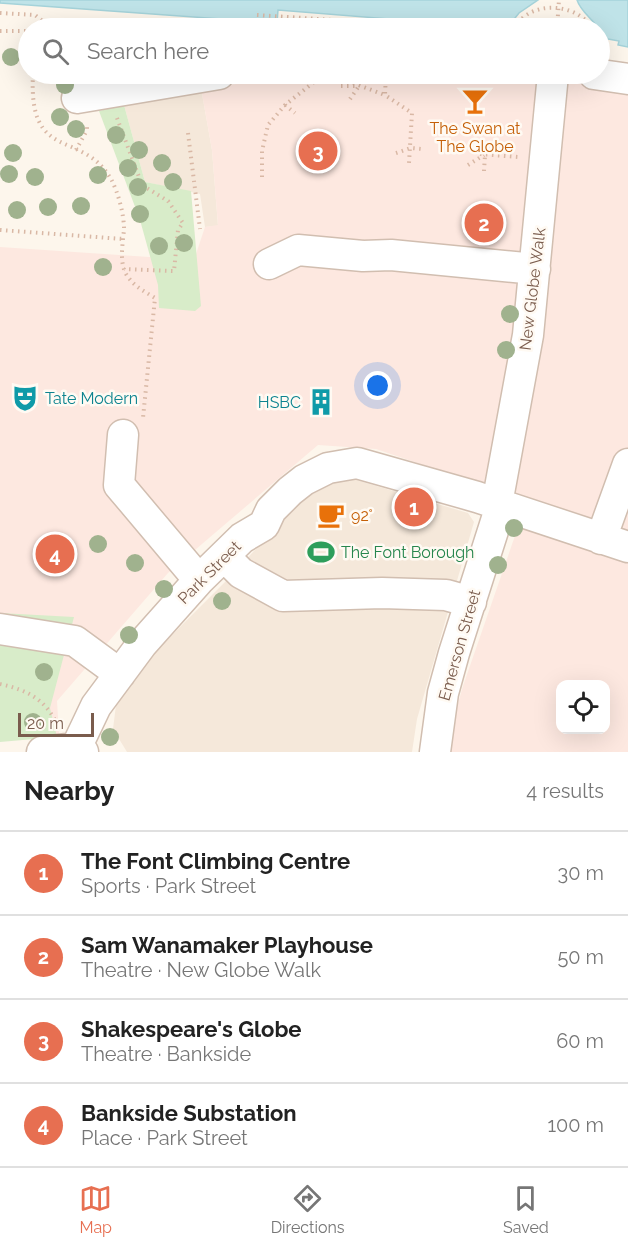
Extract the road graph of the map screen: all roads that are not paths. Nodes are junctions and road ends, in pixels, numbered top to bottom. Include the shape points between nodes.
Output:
1 (610, 76) edge
2 (628, 79) edge
3 (162, 84) edge
4 (552, 84) edge
5 (100, 95) edge
6 (269, 264) dead end
7 (535, 269) junction
8 (133, 428) road end
9 (628, 464) edge
10 (499, 504) junction
11 (615, 543) edge
12 (236, 556) junction
13 (199, 580) junction
14 (471, 602) junction
15 (0, 629) edge
16 (120, 674) junction
17 (80, 750) edge
18 (42, 752) edge
19 (435, 752) edge

1 - 2 street
3 - 5 street
4 - 7 street, New Globe Walk
6 - 7 street via 298,250
7 - 10 street, New Globe Walk via 528,335
8 - 13 street via 120,485
9 - 11 street
10 - 11 street, Park Street
10 - 12 street, Park Street via 357,463 328,468 303,480 271,510 264,525
10 - 14 street, Emerson Street
12 - 13 street, Park Street
12 - 14 street via 283,596 382,593 446,596
13 - 16 street, Park Street
14 - 19 street, Emerson Street via 443,693
15 - 16 street via 75,641
16 - 17 street, Park Street via 96,706
17 - 18 street

